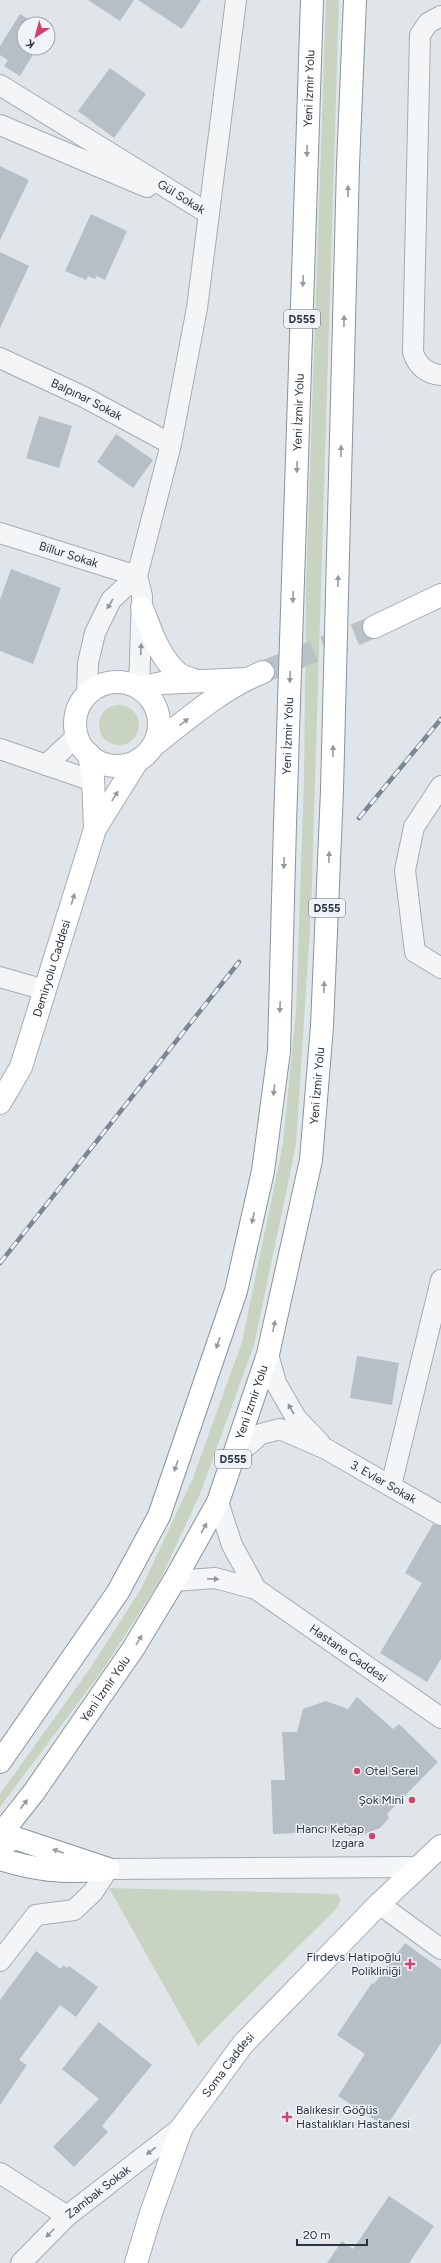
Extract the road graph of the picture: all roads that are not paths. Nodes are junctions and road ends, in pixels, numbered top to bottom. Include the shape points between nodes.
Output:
1 (236, 0) edge
2 (312, 0) edge
3 (355, 0) edge
4 (441, 16) edge
5 (0, 85) edge
6 (0, 125) edge
7 (209, 214) junction
8 (0, 358) edge
9 (441, 376) edge
10 (171, 444) junction
11 (0, 532) edge
12 (137, 576) junction
13 (441, 595) edge
14 (142, 608) junction
15 (374, 627) tunnel mouth
16 (197, 681) junction
17 (139, 688) junction
18 (87, 695) junction
19 (77, 736) junction
20 (0, 748) edge
21 (146, 753) junction
22 (89, 754) junction
23 (46, 765) junction
24 (93, 781) junction
25 (441, 786) edge
26 (94, 829) junction
27 (441, 968) edge
28 (0, 977) edge
29 (46, 990) junction
30 (0, 1103) edge
31 (441, 1280) edge
32 (268, 1354) junction
33 (326, 1449) junction
34 (233, 1458) junction
35 (391, 1486) junction
36 (218, 1502) junction
37 (441, 1515) edge
38 (174, 1581) junction
39 (256, 1589) junction
40 (441, 1718) edge
41 (0, 1762) edge
42 (0, 1835) edge
43 (0, 1846) edge
44 (441, 1846) edge
45 (0, 1859) edge
46 (417, 1867) junction
47 (108, 1869) junction
48 (379, 1904) junction
49 (441, 1949) edge
50 (0, 1962) edge
51 (182, 2128) junction
52 (0, 2173) edge
53 (67, 2216) junction
54 (21, 2263) edge
55 (136, 2263) edge

1 - 7 street
2 -> 41 main road, Yeni İzmir Yolu / D555, bridge via 279,1051 263,1171 236,1291 160,1516 118,1592
32 -> 3 main road, Yeni İzmir Yolu / D555, bridge via 310,1160 322,1026 332,790 348,165
4 - 9 street via 428,23 420,35 413,352 420,366
5 - 7 street, Gül Sokak
6 - 7 street, Gül Sokak
7 - 10 street via 196,308
8 - 10 street, Balpınar Sokak via 84,397
10 - 12 street
11 - 12 street, Billur Sokak
12 - 14 street
12 -> 18 street via 111,600 95,634 88,663
13 - 15 main road
14 - 16 main road via 166,660 180,674
17 -> 14 street
16 - 17 main road via 162,683
21 -> 16 main road via 192,715 255,675
17 - 18 main road via 127,683 112,682 98,687
17 - 21 main road via 149,697 158,714 158,734
18 - 19 main road via 78,708 75,722
19 - 22 main road
19 - 23 street
20 - 23 street
21 - 22 main road via 121,766 108,765
26 -> 21 main road
22 - 24 main road
23 - 24 street
24 - 26 main road
25 - 27 street via 414,827 405,870 415,952
29 -> 26 main road, Demiryolu Caddesi
28 - 29 street
29 - 30 main road, Demiryolu Caddesi via 21,1067
31 - 35 street
33 -> 32 street via 296,1418 276,1383
32 - 34 main road, Yeni İzmir Yolu / D555
33 - 34 street via 280,1429 262,1434
33 - 35 street, 3. Evler Sokak
34 - 36 main road, Yeni İzmir Yolu / D555
35 - 37 street, 3. Evler Sokak
38 -> 36 main road, Yeni İzmir Yolu / D555
36 - 39 street via 232,1545
38 -> 39 street via 215,1578
42 -> 38 main road, Yeni İzmir Yolu / D555 via 34,1792 133,1649
39 - 40 street, Hastane Caddesi
47 -> 43 main road via 15,1838
44 - 46 main road, Soma Caddesi
45 - 47 main road via 26,1867 66,1872
46 - 47 street
46 - 48 main road, Soma Caddesi
47 - 50 street via 93,1892 74,1910 36,1914
48 - 49 street
48 - 51 main road, Soma Caddesi via 242,2044
51 -> 53 street, Zambak Sokak
51 - 55 main road, Soma Caddesi via 150,2213
52 - 53 street
53 -> 54 street, Zambak Sokak

